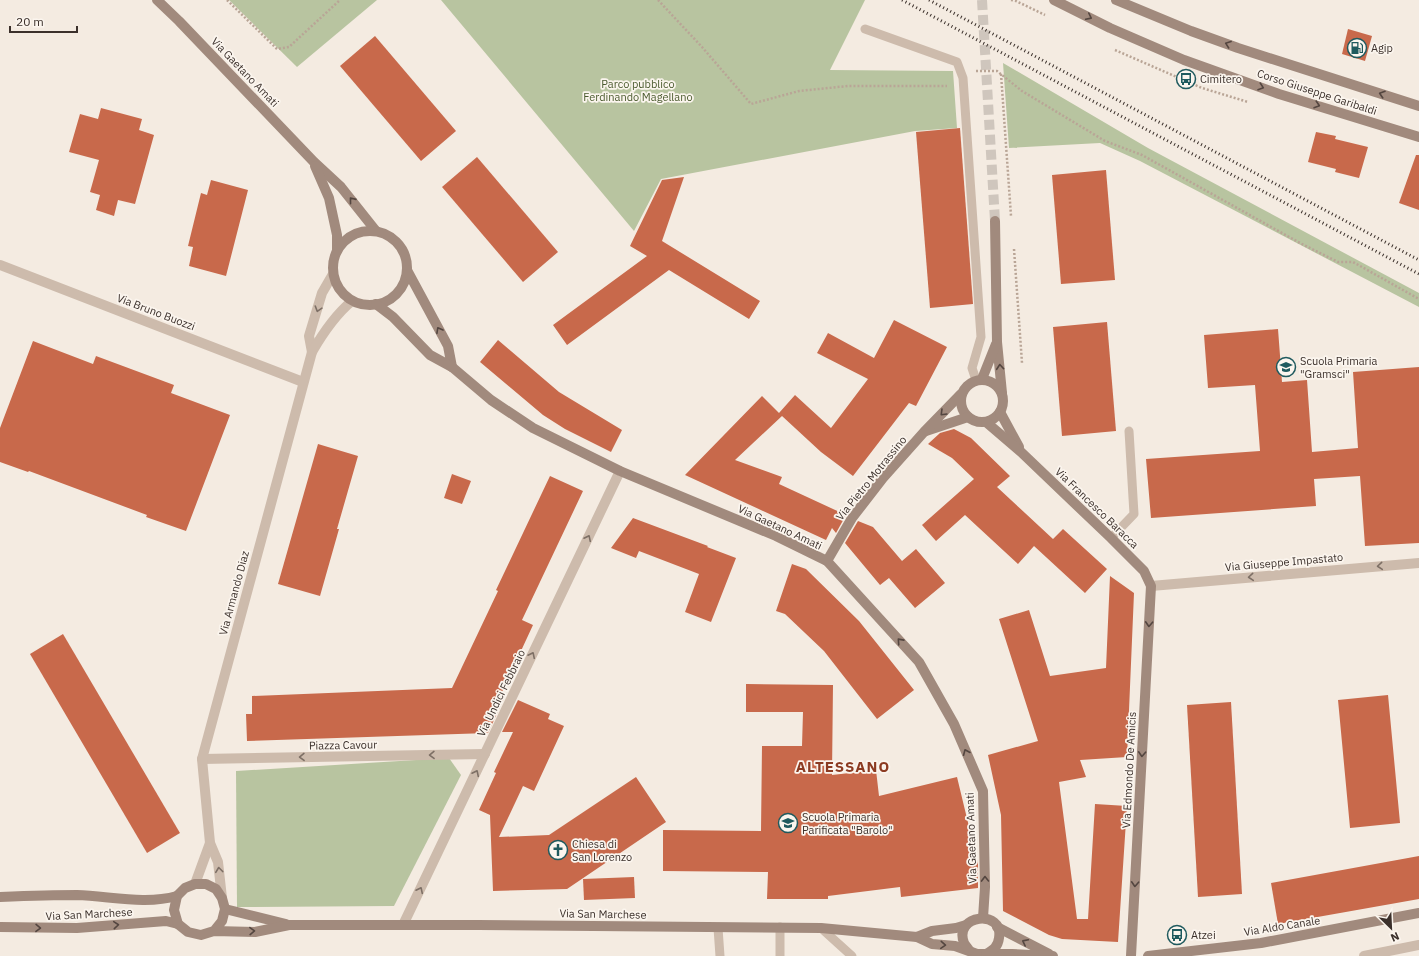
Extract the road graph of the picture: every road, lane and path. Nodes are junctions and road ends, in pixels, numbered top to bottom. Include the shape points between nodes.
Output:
1 (158, 0) edge
2 (227, 0) edge
3 (340, 0) edge
4 (658, 0) edge
5 (1054, 0) edge
6 (1116, 0) edge
7 (865, 29) dead end
8 (963, 78) junction
9 (1419, 106) edge
10 (1419, 137) edge
11 (314, 162) junction
12 (995, 221) tunnel mouth
13 (376, 231) junction
14 (337, 250) junction
15 (0, 265) edge
16 (408, 270) junction
17 (333, 274) junction
18 (1419, 299) edge
19 (352, 301) junction
20 (376, 304) junction
21 (997, 342) junction
22 (312, 352) junction
23 (452, 367) junction
24 (979, 380) junction
25 (303, 382) junction
26 (1002, 393) junction
27 (961, 394) junction
28 (1000, 412) junction
29 (968, 418) junction
30 (986, 422) junction
31 (1129, 431) dead end
32 (924, 432) junction
33 (1021, 452) junction
34 (620, 471) junction
35 (1111, 538) junction
36 (827, 561) junction
37 (1419, 563) edge
38 (1151, 586) junction
39 (485, 754) junction
40 (202, 759) junction
41 (210, 843) junction
42 (195, 884) junction
43 (177, 896) junction
44 (0, 897) edge
45 (222, 898) junction
46 (225, 909) junction
47 (1419, 913) edge
48 (983, 918) junction
49 (178, 924) junction
50 (289, 925) junction
51 (403, 925) junction
52 (966, 925) junction
53 (0, 927) edge
54 (780, 927) junction
55 (997, 927) junction
56 (718, 928) junction
57 (820, 928) junction
58 (214, 930) junction
59 (917, 937) junction
60 (1419, 945) edge
61 (969, 950) junction
62 (986, 954) junction
63 (850, 955) edge
64 (1012, 955) edge
65 (720, 956) edge
66 (780, 956) edge
67 (1053, 956) edge
68 (1131, 956) edge
69 (1148, 956) edge
70 (1364, 956) edge

1 - 11 street, Via Gaetano Amati
2 - 3 path via 277,49 289,47
4 - 8 path via 751,104 799,92 848,86 951,86
5 -> 10 street, Corso Giuseppe Garibaldi via 1184,60 1280,94
9 -> 6 street, Corso Giuseppe Garibaldi via 1238,48
7 - 8 lane via 957,62
8 - 18 path via 975,71 997,71 1022,91 1105,141 1142,155 1300,243 1338,262 1353,262
8 - 24 lane via 981,337 972,368
13 -> 11 street, Via Gaetano Amati via 342,187
11 - 14 street, Via Gaetano Amati via 329,198 337,235
12 - 21 street
13 - 14 street via 354,234
13 - 16 street via 396,240 407,259
14 - 17 street
15 - 25 street, Via Bruno Buozzi
16 - 20 street via 400,290 392,298
23 -> 16 street via 448,346
17 - 19 street via 336,285
17 -> 22 street, Via Armando Diaz via 322,293 310,336
19 - 20 street
19 - 22 street, Via Armando Diaz via 327,327
20 - 23 street, Via Gaetano Amati via 393,317 430,355
21 - 24 street
26 -> 21 street
22 - 25 street, Via Armando Diaz
23 - 34 street, Via Gaetano Amati via 491,400 533,428
24 - 26 street via 994,383
24 - 27 street via 969,383
25 - 40 street, Via Armando Diaz
26 - 28 street via 1004,399
27 - 29 street via 961,407
27 -> 32 street, Via Pietro Motrassino
28 - 30 street
28 - 33 street, Via Francesco Baracca
29 - 30 street
29 - 32 street
30 - 33 street, Via Francesco Baracca
31 - 35 lane via 1134,514
32 - 36 street, Via Pietro Motrassino via 852,518
33 - 35 street, Via Francesco Baracca
34 - 36 street, Via Gaetano Amati via 776,536
39 -> 34 street, Via Undici Febbraio
35 - 38 street, Via Francesco Baracca via 1144,571
48 -> 36 street, Via Gaetano Amati via 983,792 954,724 919,662
37 -> 38 street, Via Giuseppe Impastato
38 -> 68 street, Via Edmondo De Amicis
39 -> 40 street, Piazza Cavour
51 -> 39 street, Via Undici Febbraio
40 - 41 street, Via Armando Diaz
41 - 42 street, Via Armando Diaz
45 -> 41 street, Via Armando Diaz via 218,862
42 - 43 street via 185,888
42 - 45 street via 206,884 216,889
43 - 44 street, Via San Marchese via 165,900 77,895
43 - 49 street via 174,910
45 - 46 street
46 - 50 street
46 - 58 street via 222,921
47 - 69 street, Via Aldo Canale via 1261,943
48 - 52 street via 974,919
48 - 55 street via 992,921
53 -> 49 street, Via San Marchese via 77,928 166,921
49 - 58 street via 188,932 201,935
50 - 51 street, Via San Marchese
58 -> 50 street via 255,932
51 - 56 street, Via San Marchese
52 - 59 street, Via San Marchese via 932,931
52 - 61 street via 963,933 964,943
54 - 56 street, Via San Marchese
54 - 57 street, Via San Marchese
54 - 66 lane
55 - 62 street via 1000,935 998,944
67 -> 55 street
56 - 65 lane
57 - 59 street, Via San Marchese
57 - 63 lane
59 -> 61 street, Via San Marchese via 932,944
60 - 70 street
61 - 62 street via 977,954
62 - 64 street
64 - 67 street

